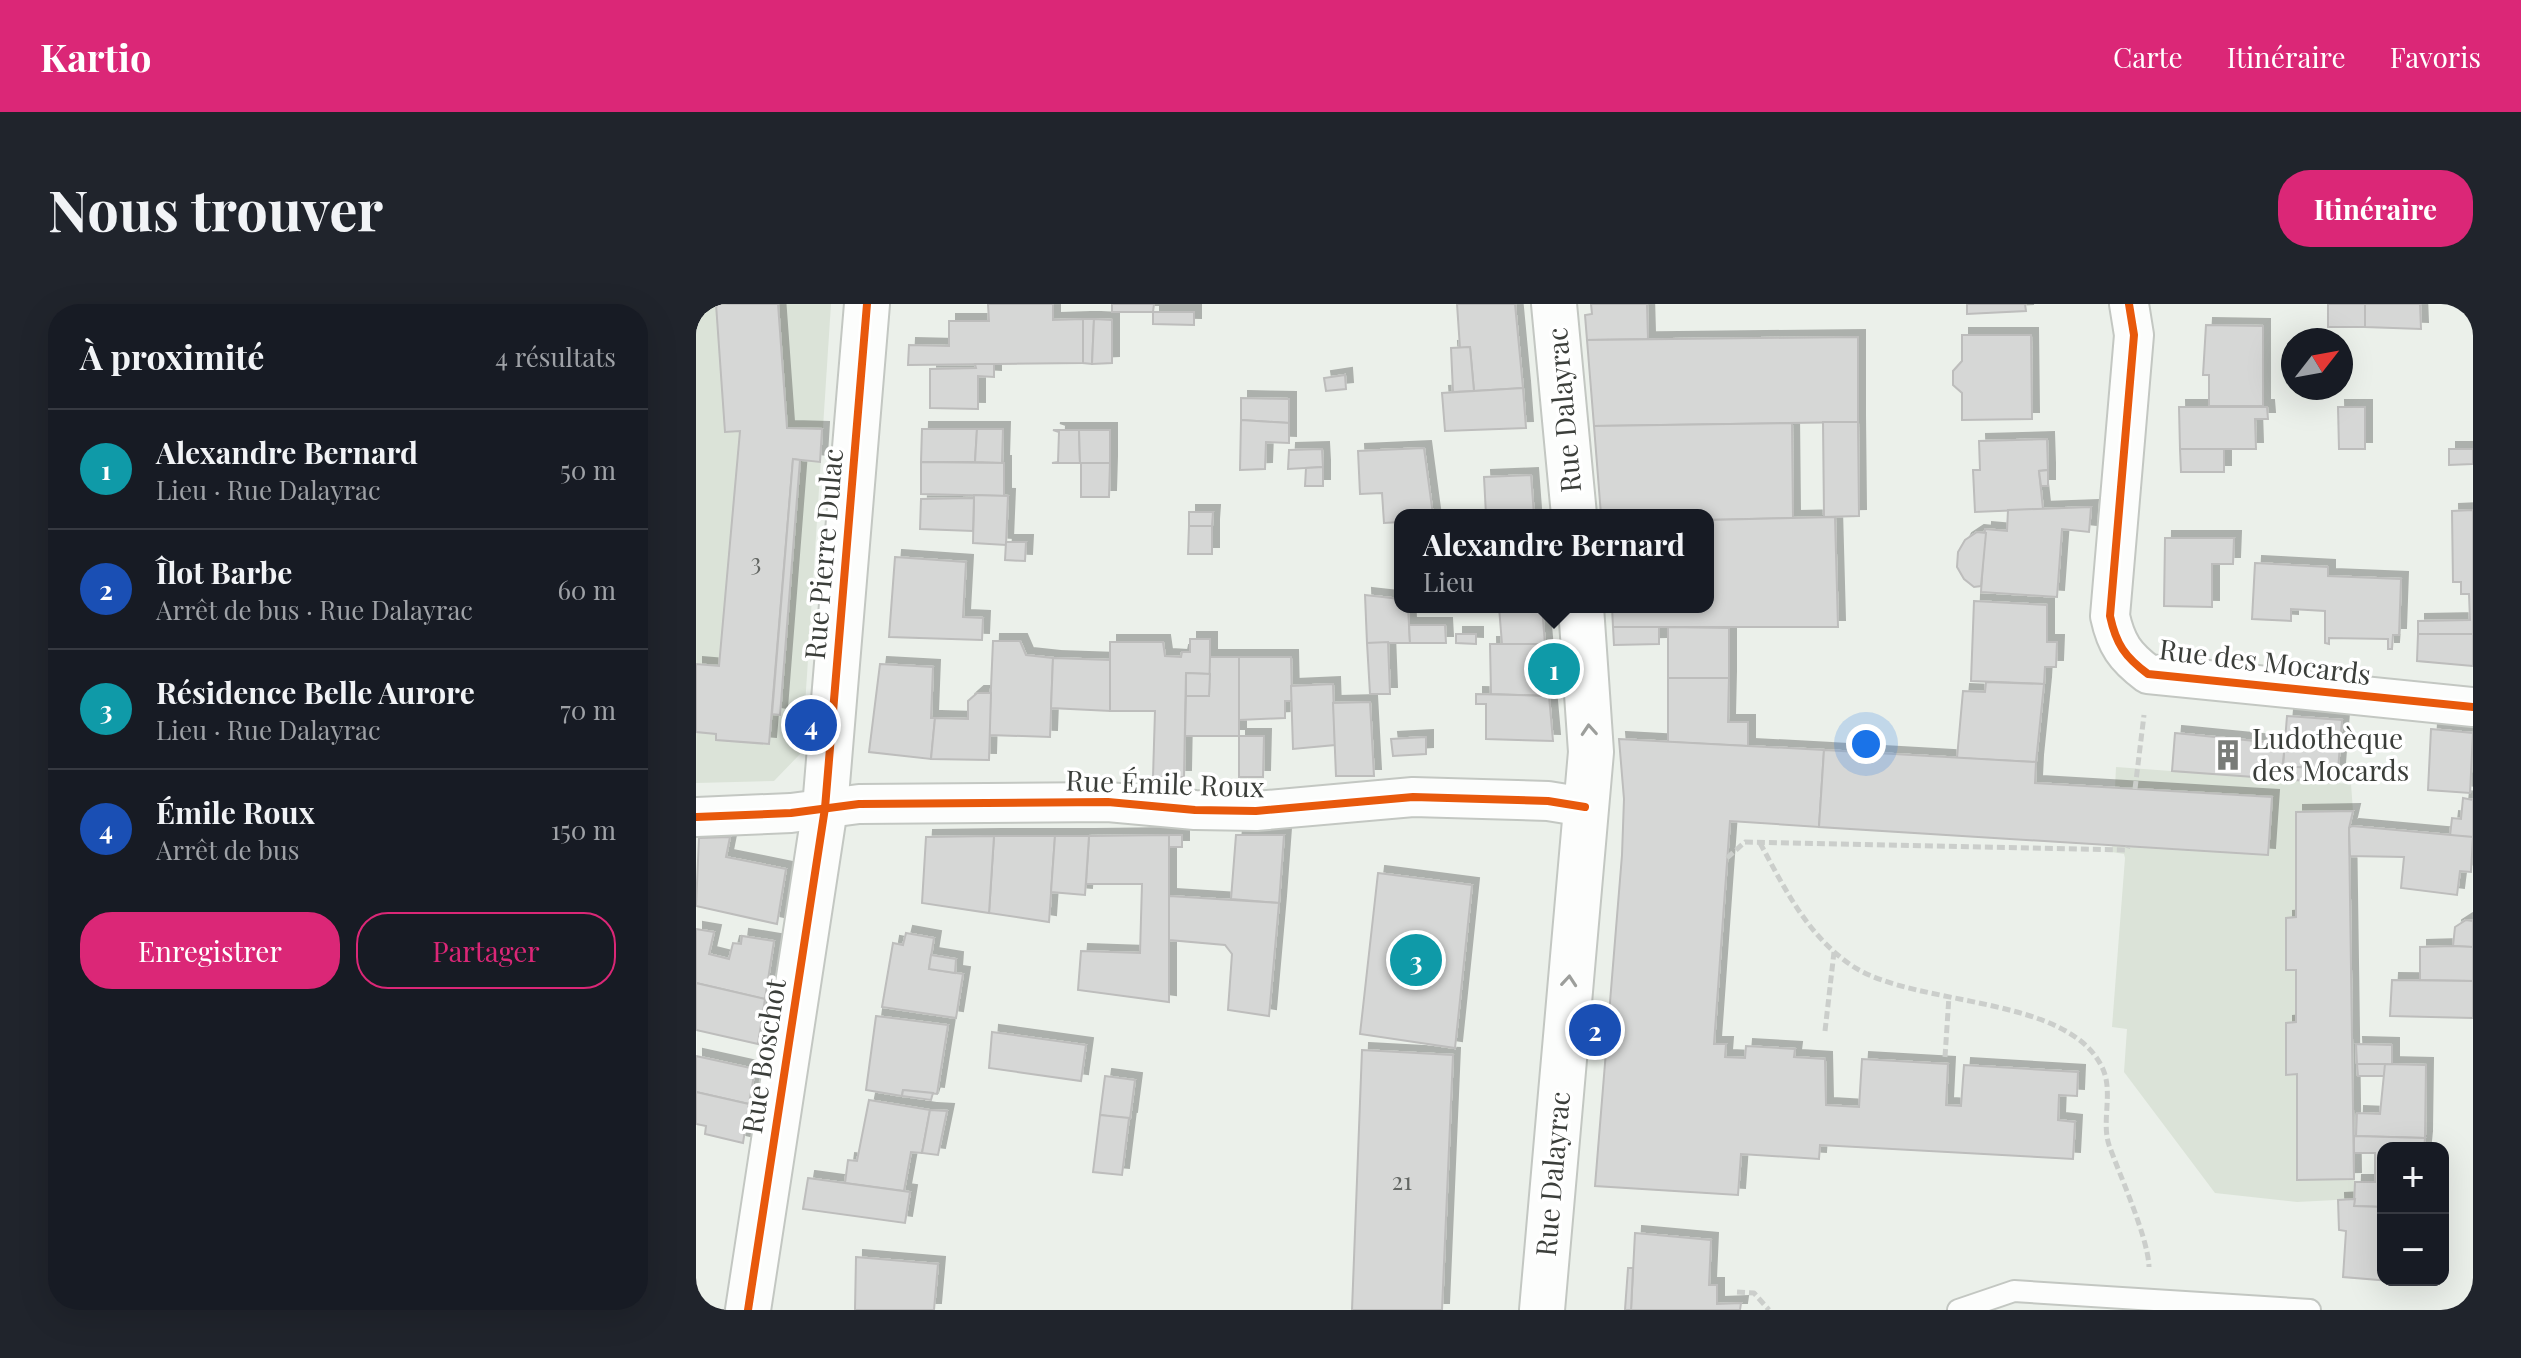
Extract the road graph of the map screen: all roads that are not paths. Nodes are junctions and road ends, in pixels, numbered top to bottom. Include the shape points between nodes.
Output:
1 (867, 304) edge
2 (1554, 304) edge
3 (2129, 304) edge
4 (1573, 509) edge
5 (1581, 613) edge
6 (2473, 707) edge
7 (1585, 807) junction
8 (825, 808) junction
9 (696, 817) edge
10 (748, 1310) edge
11 (1542, 1310) edge
12 (1958, 1310) edge
13 (2310, 1310) edge

1 - 8 main road, Rue Pierre Dulac
2 - 4 main road, Rue Dalayrac
3 - 6 street, Rue des Mocards via 2134,335 2110,616 2116,642 2129,659 2148,674
7 -> 5 main road, Rue Dalayrac via 1591,752
7 - 8 street, Rue Émile Roux via 1413,797 1256,811 1108,802
11 -> 7 main road, Rue Dalayrac
8 - 9 street, Rue Émile Roux
8 - 10 main road, Rue Boschot
12 - 13 lane via 2014,1291

